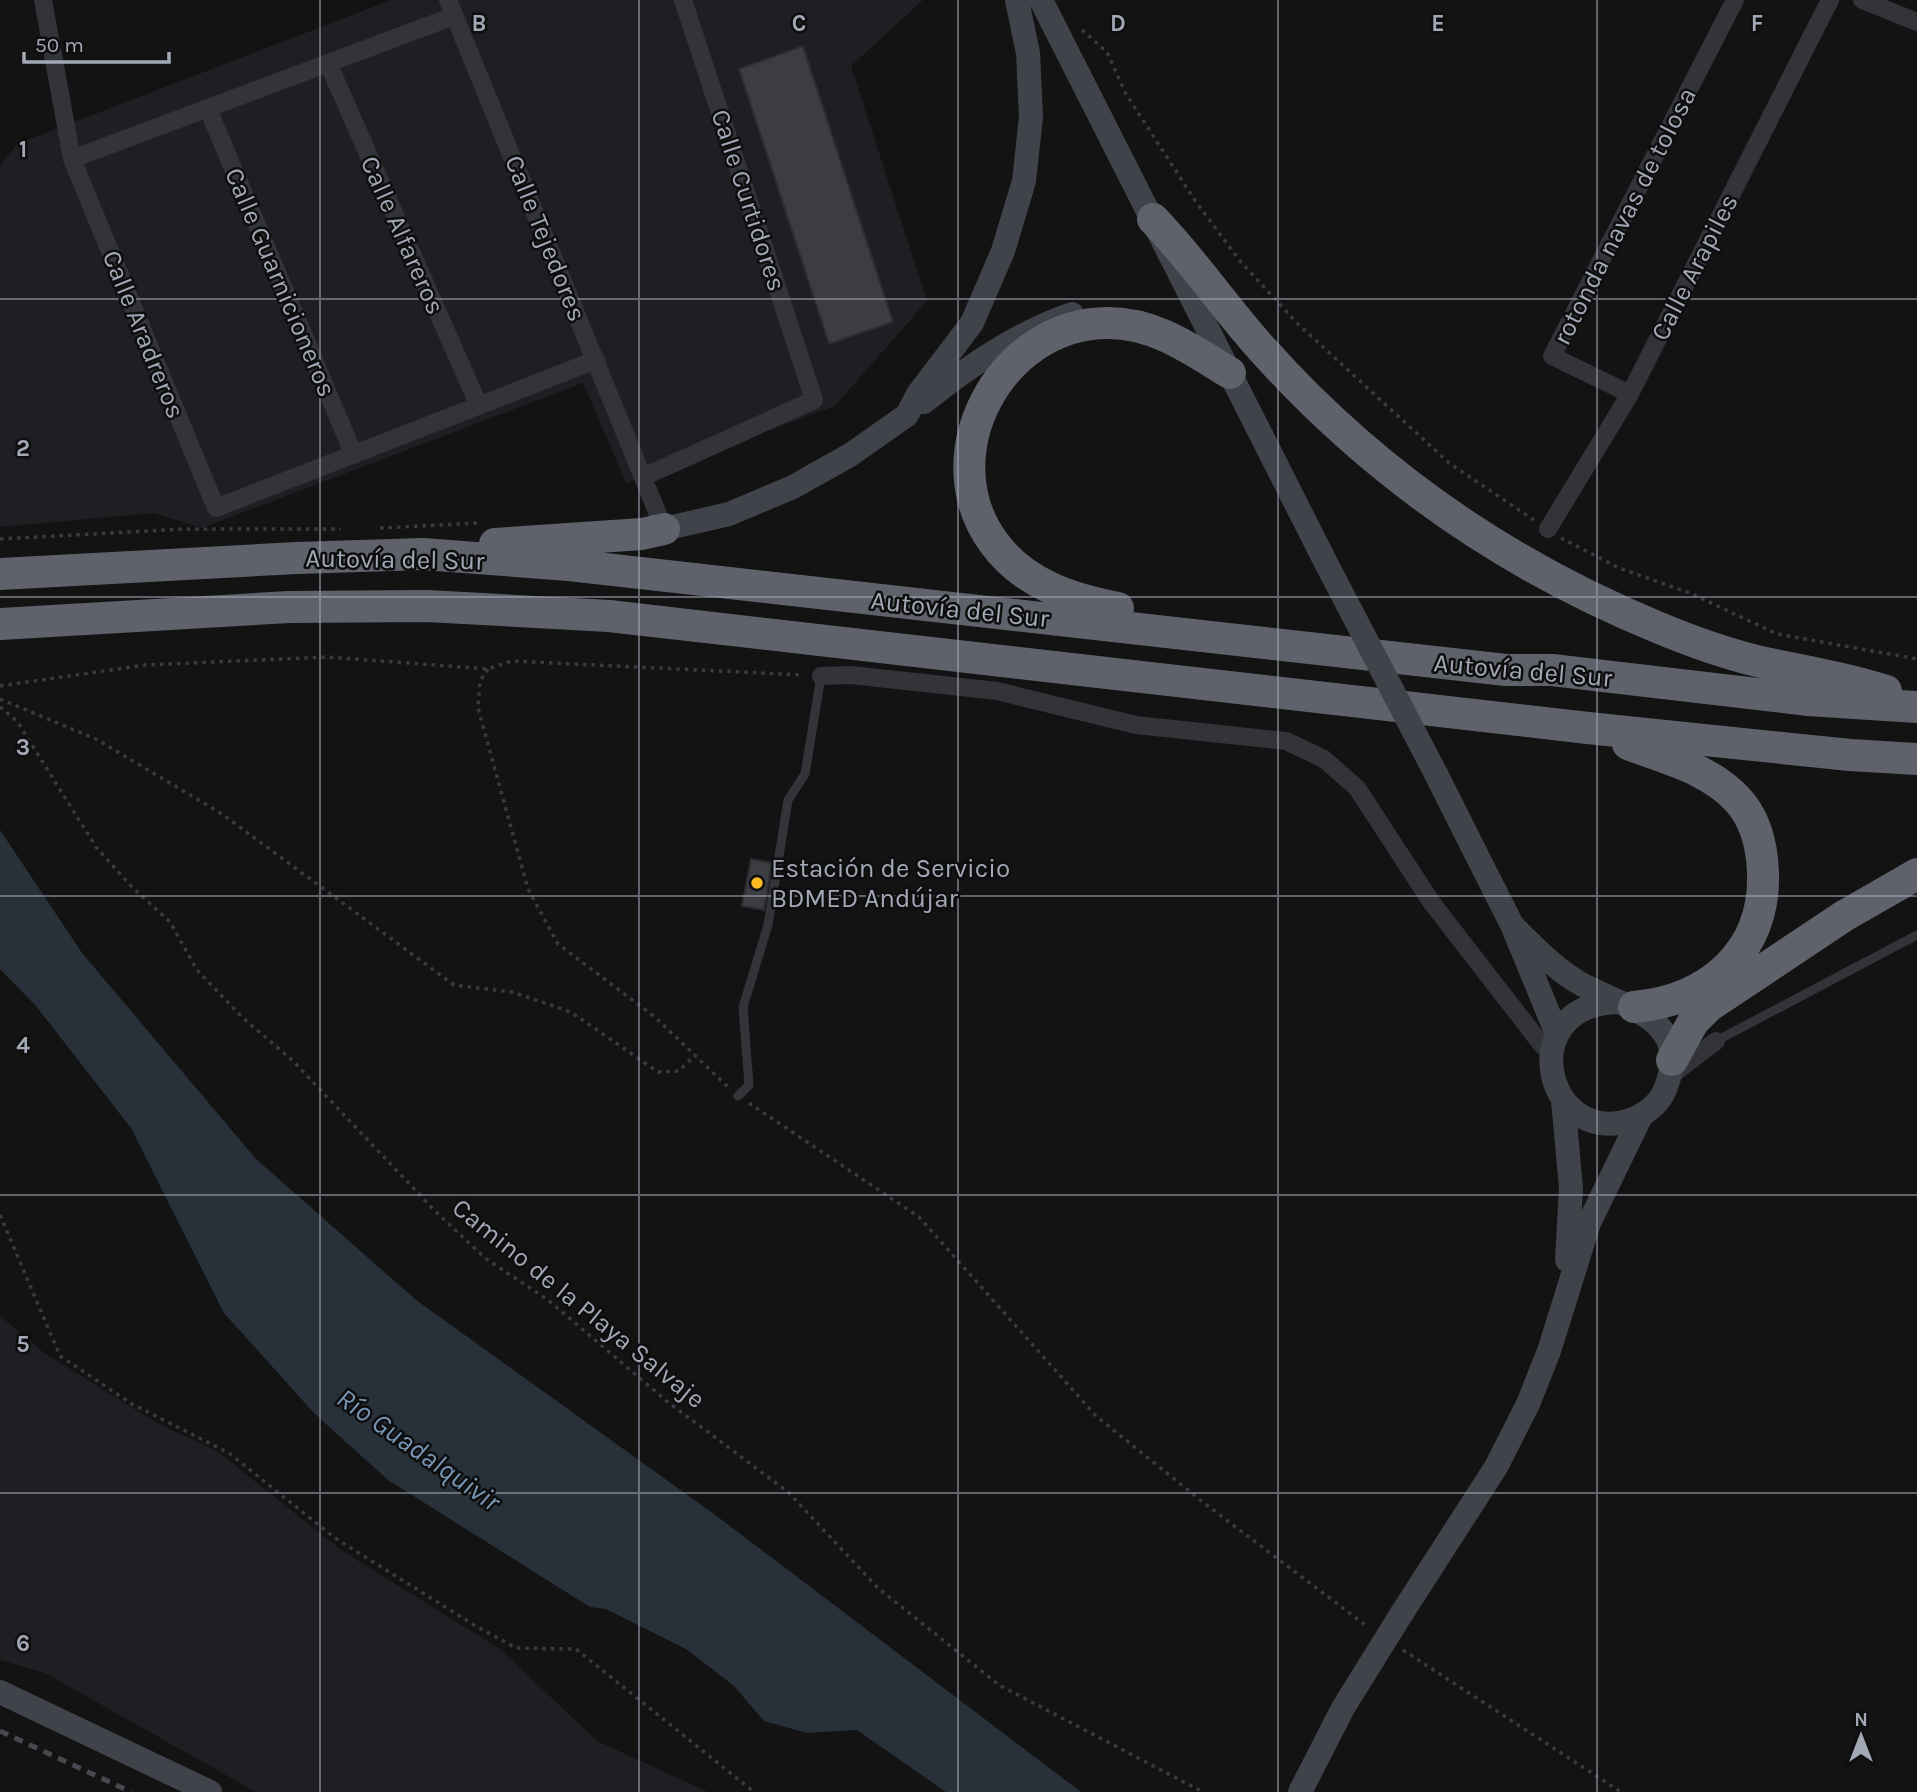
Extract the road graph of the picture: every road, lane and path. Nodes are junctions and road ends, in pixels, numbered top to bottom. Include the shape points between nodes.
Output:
1 (43, 0) edge
2 (683, 0) edge
3 (1017, 0) edge
4 (1041, 0) edge
5 (1735, 0) edge
6 (1830, 0) edge
7 (1862, 0) edge
8 (451, 8) edge
9 (1917, 22) edge
10 (1056, 28) junction
11 (328, 63) junction
12 (208, 109) junction
13 (72, 159) junction
14 (1153, 219) junction
15 (1212, 339) junction
16 (596, 360) junction
17 (1230, 373) junction
18 (1630, 394) junction
19 (479, 406) junction
20 (907, 415) junction
21 (354, 454) junction
22 (643, 477) junction
23 (493, 523) dead end
24 (378, 528) dead end
25 (352, 529) dead end
26 (664, 529) junction
27 (1548, 529) junction
28 (0, 539) edge
29 (423, 554) junction
30 (0, 574) edge
31 (0, 624) edge
32 (1917, 659) edge
33 (488, 669) junction
34 (1552, 670) junction
35 (821, 676) junction
36 (0, 686) edge
37 (0, 699) edge
38 (1917, 702) edge
39 (0, 707) edge
40 (1917, 708) edge
41 (1588, 728) junction
42 (1917, 759) edge
43 (1917, 874) edge
44 (1512, 925) junction
45 (1917, 935) edge
46 (1626, 1004) junction
47 (1716, 1041) junction
48 (1554, 1042) junction
49 (695, 1055) junction
50 (1673, 1056) junction
51 (738, 1096) junction
52 (1563, 1100) junction
53 (1641, 1116) junction
54 (0, 1215) edge
55 (1565, 1293) junction
56 (1376, 1633) dead end
57 (1399, 1648) dead end
58 (0, 1692) edge
59 (210, 1792) edge
60 (754, 1792) edge
61 (1203, 1792) edge
62 (1300, 1792) edge
63 (1621, 1792) edge

1 - 13 street
2 - 22 street, Calle Curtidores via 814,400
3 - 20 street via 1028,53 1031,117 1024,181 1003,251 972,323
4 - 10 street
5 - 18 street, rotonda navas de tolosa via 1552,356
6 - 18 street, Calle Arapiles
7 - 9 street
8 - 11 street
8 - 16 street, Calle Tejedores
10 - 14 street
10 - 27 path via 1076,25 1107,52 1126,94 1196,202 1240,261 1298,324 1449,463
11 - 12 street
11 - 19 street, Calle Alfareros
12 - 13 street
12 - 21 street, Calle Guarnicioneros
13 - 21 street, Calle Aradreros via 216,508
14 - 15 street
14 - 38 highway via 1327,419 1400,481 1482,539 1565,586 1658,628 1754,660 1875,687
15 - 17 street
15 - 20 street via 1119,312 1075,314 1039,326 963,370
16 - 19 street, Calle Aradreros
16 - 22 street, Calle Tejedores
17 - 34 highway via 1172,338 1145,328 1109,323 1069,328 1036,344 1010,365 988,394 977,416 970,449 970,481 978,514 994,543 1049,589 1084,602 1506,655
17 - 44 street, bridge
18 - 27 street, Calle Arapiles
19 - 21 street, Calle Aradreros
20 - 26 street via 793,487 729,514
22 - 26 street, Calle Tejedores
23 - 24 path
25 - 28 path via 185,529
26 - 29 highway via 502,542
27 - 32 path via 1619,568 1690,593 1777,634
29 - 30 highway, Autovía del Sur
29 - 34 highway, Autovía del Sur via 569,565 1506,670
31 - 41 highway, Autovía del Sur via 289,607 428,606 609,616
33 - 35 path via 511,661
33 - 36 path via 328,657 145,666
33 - 49 path via 480,681 478,708 528,889 558,944 655,1017
34 - 40 highway, Autovía del Sur
35 - 48 street via 997,691 1136,725 1286,741 1324,759 1357,788 1432,903 1542,1045
35 - 51 lane via 805,774 788,800 768,925 743,1007 749,1085
37 - 49 path via 96,739 222,814 454,985 512,992 571,1012 658,1072 680,1071
39 - 61 path, Camino de la Playa Salvaje via 17,721 96,847 170,922 197,970 292,1060 485,1258 548,1300 669,1403 788,1492 878,1588 999,1685
41 - 42 highway, Autovía del Sur
41 - 46 highway via 1717,780 1754,824 1762,854 1761,912 1731,964 1709,984 1686,996
43 - 50 highway via 1844,916 1709,1006 1693,1022
44 - 46 street via 1576,981
44 - 48 street
45 - 47 lane
46 - 48 street via 1599,1003 1582,1009 1568,1020
46 - 50 street via 1661,1027
47 - 50 street
47 - 50 street
48 - 52 street via 1550,1068
49 - 51 path
50 - 53 street via 1664,1092
51 - 56 path via 919,1217 1096,1416
52 - 53 street via 1591,1120 1608,1123
52 - 55 street via 1572,1188
53 - 55 street via 1589,1223
54 - 60 path via 60,1356 132,1404 229,1453 335,1538 474,1625 516,1648 576,1649
55 - 62 street, bridge via 1549,1351 1496,1467 1343,1708
57 - 63 path
58 - 59 street

